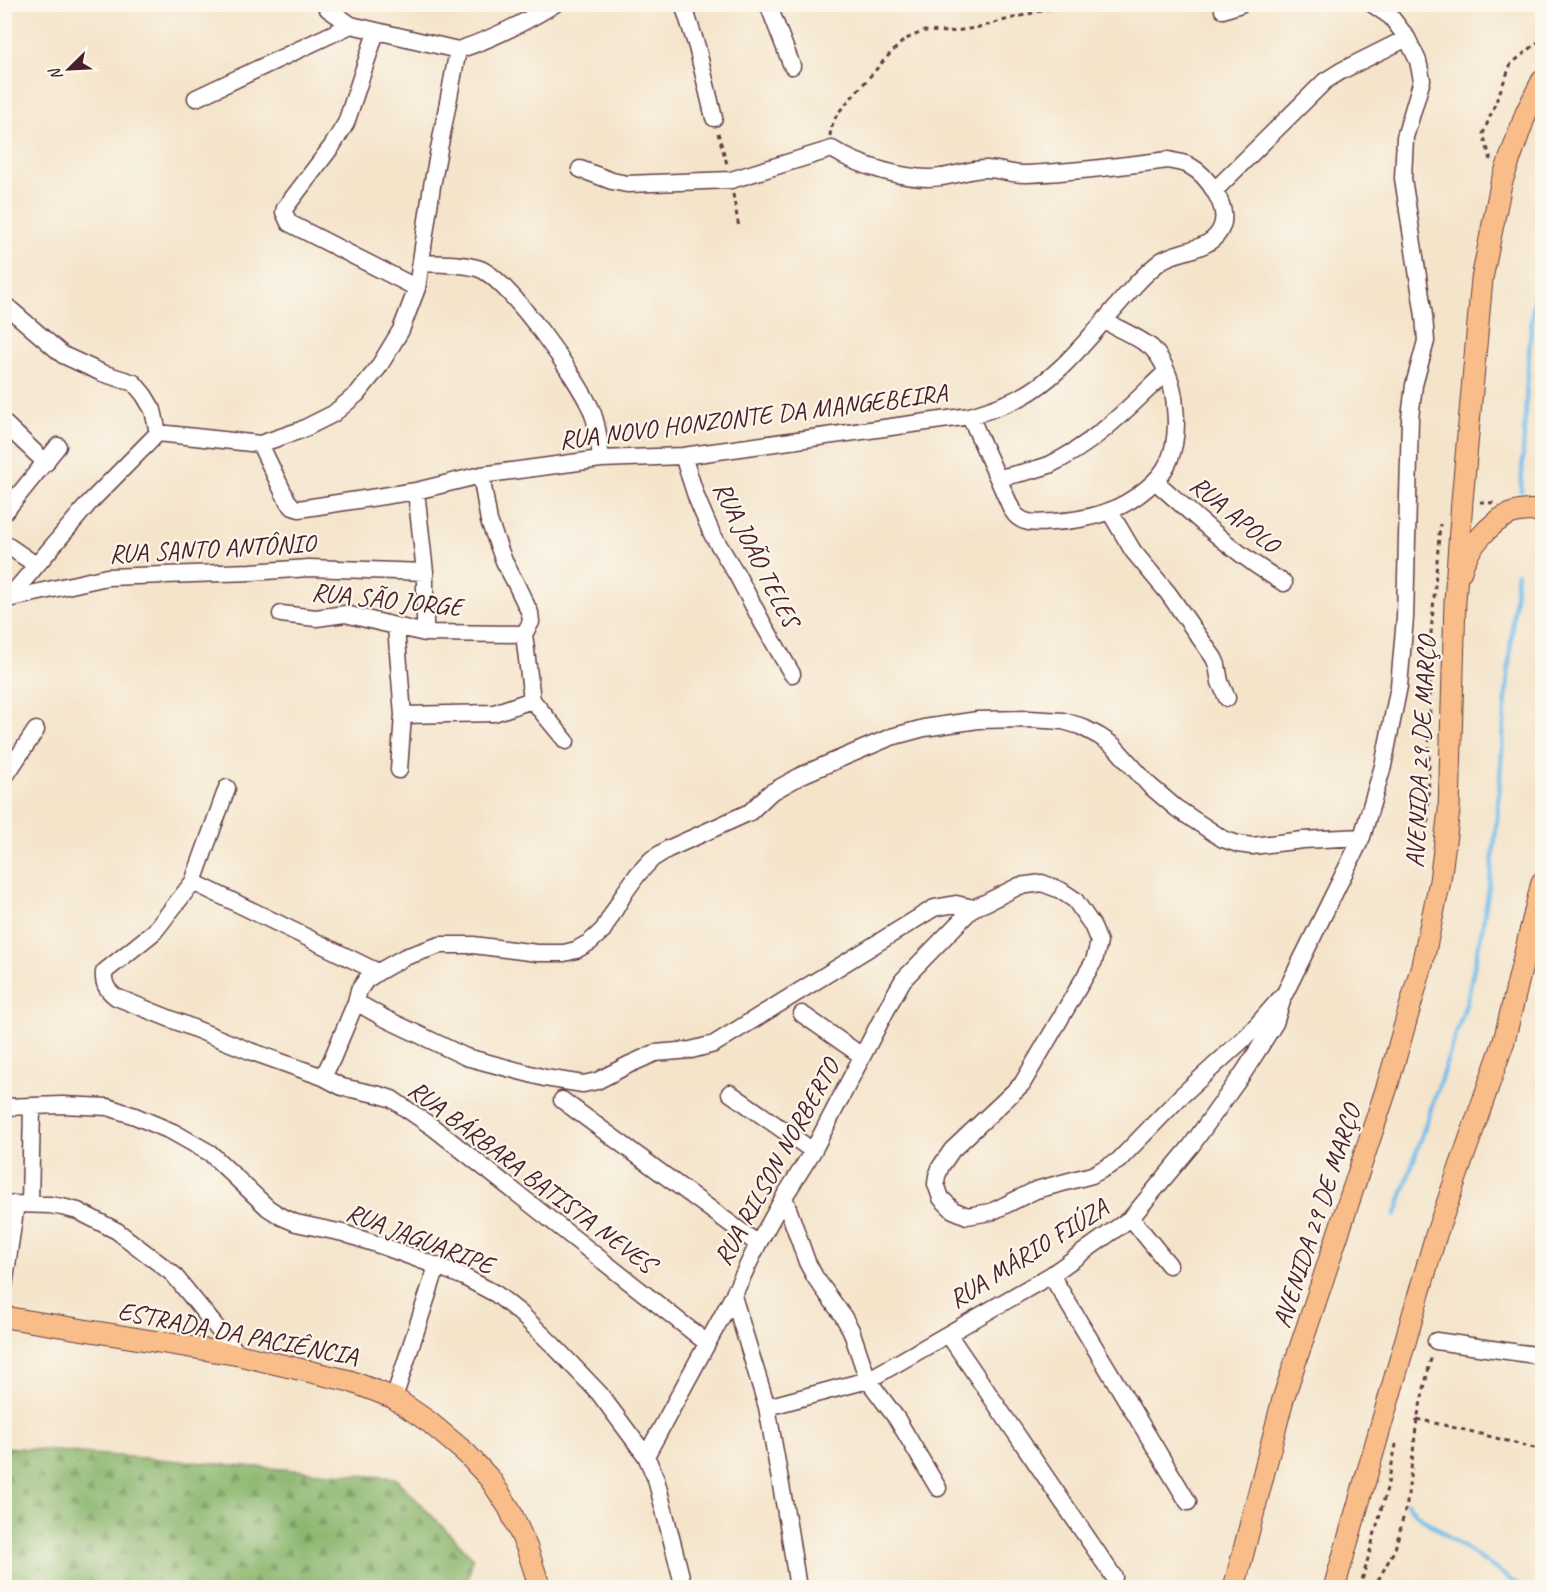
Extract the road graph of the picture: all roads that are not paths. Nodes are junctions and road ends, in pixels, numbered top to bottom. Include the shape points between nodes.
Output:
1 (325, 4) edge
2 (555, 4) edge
3 (683, 4) edge
4 (768, 4) edge
5 (1241, 4) edge
6 (1372, 4) edge
7 (1223, 10) dead end
8 (351, 25) junction
9 (376, 32) junction
10 (1407, 38) junction
11 (458, 50) junction
12 (792, 66) dead end
13 (1542, 81) edge
14 (196, 98) dead end
15 (714, 118) dead end
16 (580, 169) dead end
17 (1215, 190) junction
18 (421, 263) junction
19 (417, 288) junction
20 (4, 304) edge
21 (1104, 321) junction
22 (1166, 372) junction
23 (970, 416) junction
24 (4, 423) edge
25 (158, 433) junction
26 (260, 444) junction
27 (58, 446) dead end
28 (683, 456) junction
29 (601, 459) junction
30 (46, 463) junction
31 (481, 475) junction
32 (999, 478) junction
33 (1155, 481) junction
34 (416, 491) junction
35 (6, 511) edge
36 (1542, 511) edge
37 (1110, 512) junction
38 (4, 543) edge
39 (36, 565) junction
40 (425, 572) junction
41 (1284, 583) dead end
42 (6, 600) edge
43 (1455, 601) junction
44 (281, 614) dead end
45 (396, 627) junction
46 (425, 633) junction
47 (524, 634) junction
48 (792, 674) dead end
49 (1227, 699) dead end
50 (532, 700) junction
51 (403, 715) junction
52 (36, 730) dead end
53 (566, 741) dead end
54 (399, 770) dead end
55 (4, 778) edge
56 (227, 788) dead end
57 (1362, 837) junction
58 (193, 882) junction
59 (1542, 882) edge
60 (973, 908) junction
61 (378, 972) junction
62 (1285, 993) junction
63 (356, 1002) junction
64 (802, 1014) dead end
65 (862, 1056) junction
66 (323, 1077) junction
67 (730, 1093) dead end
68 (561, 1100) dead end
69 (4, 1107) edge
70 (32, 1107) junction
71 (813, 1151) junction
72 (784, 1197) junction
73 (17, 1204) edge
74 (1131, 1218) junction
75 (758, 1244) junction
76 (1169, 1265) dead end
77 (437, 1266) junction
78 (1051, 1275) junction
79 (4, 1286) edge
80 (733, 1296) junction
81 (4, 1317) edge
82 (948, 1334) junction
83 (1436, 1341) road end
84 (706, 1343) junction
85 (239, 1355) junction
86 (1542, 1356) edge
87 (868, 1380) junction
88 (394, 1398) junction
89 (767, 1407) junction
90 (646, 1456) junction
91 (938, 1488) dead end
92 (1188, 1502) dead end
93 (1114, 1577) dead end
94 (540, 1587) edge
95 (684, 1587) edge
96 (798, 1587) edge
97 (1234, 1587) edge
98 (1334, 1587) edge

1 - 8 street
2 - 11 street via 509,30
3 - 15 street via 698,47
4 - 12 street
5 - 7 street
6 - 10 street via 1391,17
8 - 9 street
8 - 14 street
9 - 11 street
9 - 19 street via 346,123 284,212 289,223
10 - 17 street via 1325,81
10 - 57 street via 1422,80 1405,137 1403,178 1426,341 1410,418 1405,618 1399,686 1383,766
11 - 18 street
13 - 43 main road, AVENIDA 29 DE MARÇO via 1526,113 1501,184 1482,279
16 - 17 street, RUA NOVO HONZONTE DA MANGEBEIRA via 627,184 731,180 832,149 878,170 921,178 988,169 1024,175 1168,160 1200,172
17 - 21 street, RUA NOVO HONZONTE DA MANGEBEIRA via 1223,212 1222,226 1215,236 1204,245 1161,261
18 - 19 street
18 - 29 street via 481,269 494,277 530,317 582,389 596,423
19 - 26 street via 401,330 357,394 333,414
20 - 25 street via 63,355 134,383 153,410
21 - 22 street via 1149,346
21 - 23 street, RUA NOVO HONZONTE DA MANGEBEIRA via 1036,388 995,409
22 - 32 street via 1081,447 1033,471
22 - 33 street via 1175,401 1174,444 1169,462
23 - 28 street, RUA NOVO HONZONTE DA MANGEBEIRA
23 - 32 street
24 - 30 street
25 - 26 street
25 - 39 street via 89,503
26 - 34 street, RUA NOVO HONZONTE DA MANGEBEIRA via 287,500 299,509
27 - 30 street
28 - 29 street, RUA NOVO HONZONTE DA MANGEBEIRA
28 - 48 street, RUA JOÃO TELES via 712,534
29 - 31 street, RUA NOVO HONZONTE DA MANGEBEIRA
30 - 35 street
31 - 34 street, RUA NOVO HONZONTE DA MANGEBEIRA
31 - 47 street via 489,521 530,613 531,622
32 - 37 street via 1015,515 1030,523 1088,519
33 - 37 street via 1136,498
33 - 41 street, RUA APOLO via 1226,544
34 - 40 street
36 - 43 main road via 1528,509 1508,514 1489,527 1463,564
37 - 49 street via 1133,551 1214,658
38 - 39 street
39 - 42 street
40 - 42 street, RUA SANTO ANTÔNIO via 309,568 107,577
40 - 46 street
43 - 97 main road, AVENIDA 29 DE MARÇO via 1449,811 1440,881 1422,965 1387,1087 1283,1399
44 - 45 street, RUA SÃO JORGE via 316,618 345,614
45 - 46 street, RUA SÃO JORGE
45 - 51 street
46 - 47 street, RUA SÃO JORGE
47 - 50 street
50 - 51 street via 494,713
50 - 53 street
51 - 54 street
52 - 55 street
56 - 58 street
57 - 61 street via 1238,844 1223,839 1176,808 1114,746 1080,726 1064,721 978,720 891,737 804,774 770,793 750,812 668,849 638,874 603,930 576,950 537,953 440,945
57 - 62 street
58 - 61 street
58 - 66 street, RUA BÁRBARA BATISTA NEVES via 154,932 104,972 108,990 116,997 219,1039
59 - 98 main road via 1504,1041 1436,1235
60 - 62 street via 1019,886 1042,883 1075,900 1099,942 1094,961 1022,1084 952,1150 941,1166 936,1184 940,1198 967,1216 991,1212 1036,1190 1092,1175 1118,1161 1249,1034
60 - 63 street via 956,904 934,908 714,1044 655,1053 597,1082 583,1084 545,1078 466,1057
60 - 65 street, RUA RILSON NORBERTO via 903,981
61 - 63 street via 366,980
62 - 74 street, RUA MÁRIO FIÚZA via 1275,1023 1244,1072 1191,1146
63 - 66 street
64 - 65 street
65 - 71 street, RUA RILSON NORBERTO
66 - 84 street, RUA BÁRBARA BATISTA NEVES via 342,1087 392,1099 434,1128
67 - 71 street
68 - 75 street
69 - 70 street, RUA JAGUARIPE
70 - 73 street
70 - 77 street, RUA JAGUARIPE via 108,1107 135,1116 210,1153 282,1217 343,1233
71 - 72 street, RUA RILSON NORBERTO
72 - 75 street, RUA RILSON NORBERTO
72 - 87 street via 807,1262 851,1330
73 - 79 street
73 - 85 street via 50,1205 78,1212 126,1237 173,1274
74 - 76 street
74 - 78 street, RUA MÁRIO FIÚZA
75 - 80 street, RUA RILSON NORBERTO
77 - 88 street
77 - 90 street, RUA JAGUARIPE via 496,1294 520,1313 599,1393
78 - 82 street, RUA MÁRIO FIÚZA
78 - 92 street
80 - 84 street, RUA RILSON NORBERTO
80 - 89 street
81 - 85 main road, ESTRADA DA PACIÊNCIA
82 - 87 street, RUA MÁRIO FIÚZA
82 - 93 street
83 - 86 street
84 - 90 street, RUA RILSON NORBERTO
85 - 88 main road, ESTRADA DA PACIÊNCIA via 351,1381
87 - 89 street, RUA MÁRIO FIÚZA
87 - 91 street via 897,1419
88 - 94 main road, ESTRADA DA PACIÊNCIA via 429,1422 490,1479 509,1508
89 - 96 street
90 - 95 street, RUA JAGUARIPE via 656,1479

